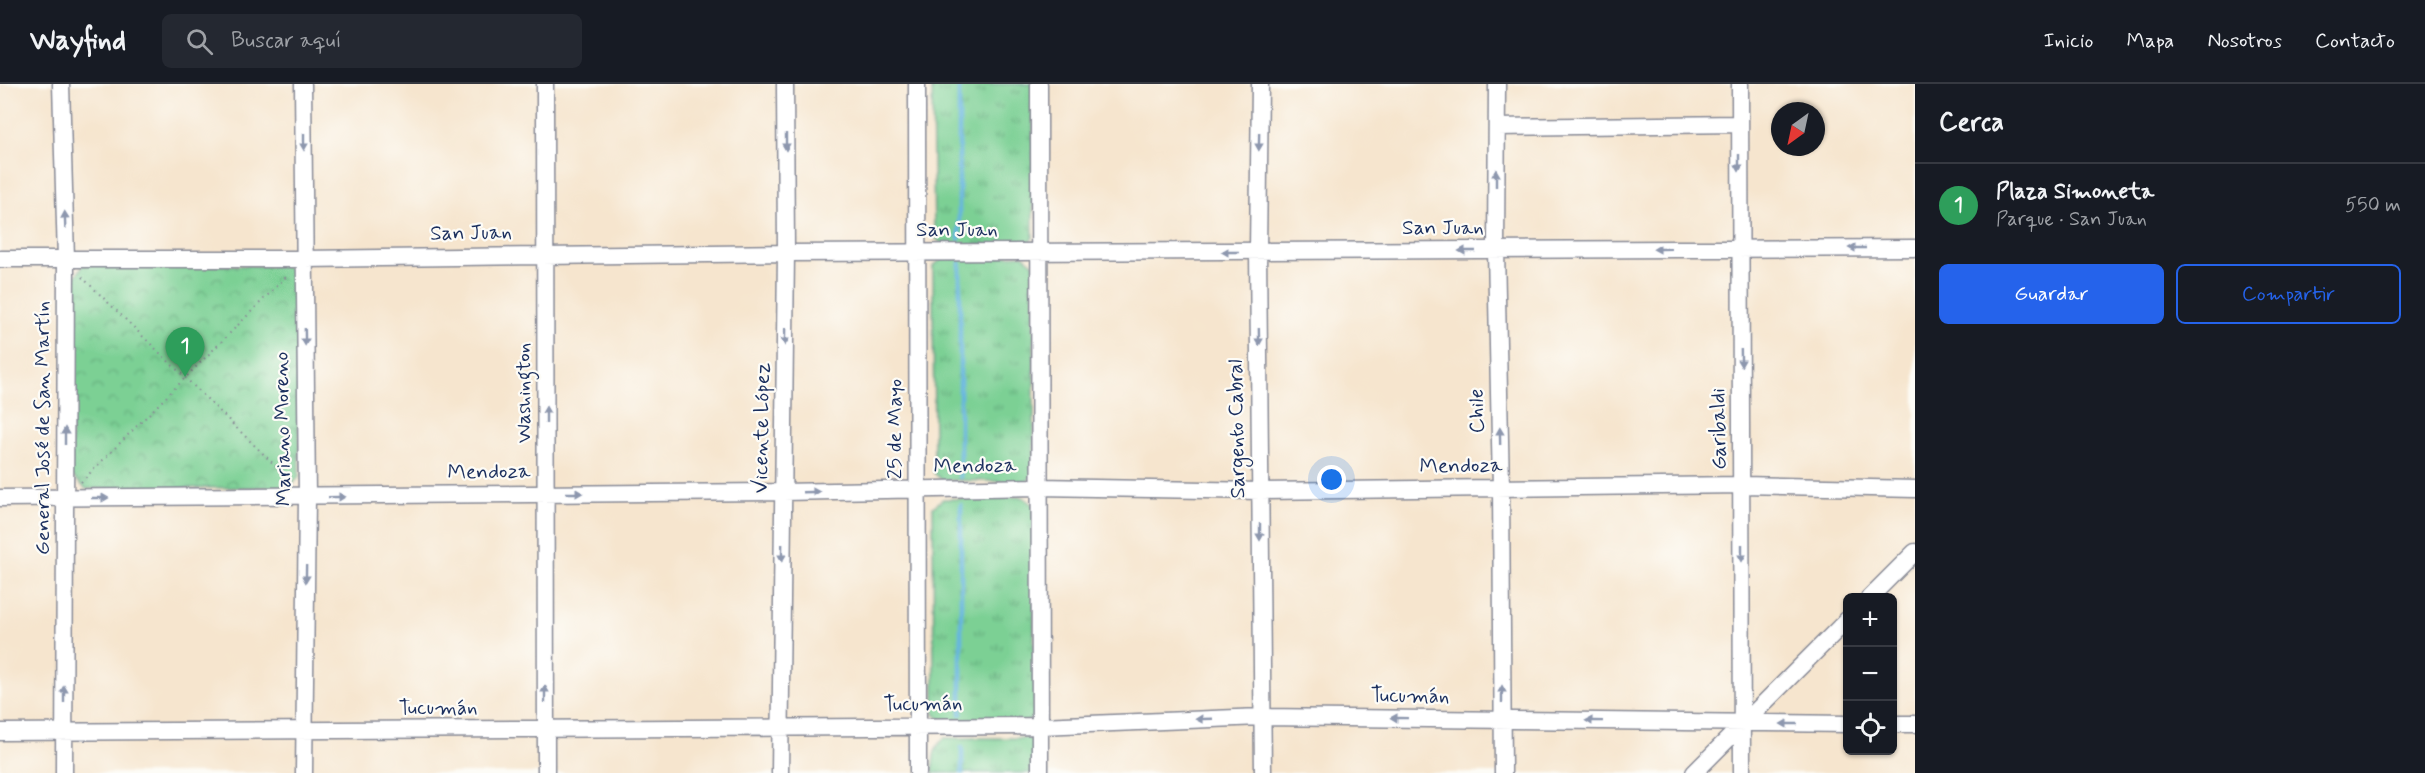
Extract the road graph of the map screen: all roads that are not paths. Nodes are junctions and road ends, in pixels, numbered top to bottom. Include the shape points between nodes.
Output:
1 (61, 84) edge
2 (303, 84) edge
3 (545, 84) edge
4 (785, 84) edge
5 (917, 84) edge
6 (1039, 84) edge
7 (1260, 84) edge
8 (1497, 84) edge
9 (1740, 84) edge
10 (1740, 124) junction
11 (1497, 127) junction
12 (1739, 248) junction
13 (1915, 248) edge
14 (1496, 250) junction
15 (1258, 251) junction
16 (1039, 252) junction
17 (786, 253) junction
18 (917, 253) junction
19 (546, 255) junction
20 (0, 259) edge
21 (66, 259) junction
22 (304, 259) junction
23 (1743, 485) junction
24 (1040, 487) junction
25 (1502, 488) junction
26 (918, 489) junction
27 (1915, 489) edge
28 (1260, 491) junction
29 (783, 492) junction
30 (546, 494) junction
31 (307, 497) junction
32 (0, 498) edge
33 (64, 498) junction
34 (1915, 552) edge
35 (1873, 593) edge
36 (1843, 624) edge
37 (1261, 717) junction
38 (1502, 719) junction
39 (1742, 723) junction
40 (1843, 724) edge
41 (1897, 724) edge
42 (1915, 724) edge
43 (918, 726) junction
44 (1040, 726) junction
45 (780, 729) junction
46 (545, 730) junction
47 (64, 731) junction
48 (303, 731) junction
49 (0, 732) edge
50 (64, 773) edge
51 (304, 773) edge
52 (546, 773) edge
53 (780, 773) edge
54 (918, 773) edge
55 (1040, 773) edge
56 (1263, 773) edge
57 (1503, 773) edge
58 (1694, 773) edge
59 (1742, 773) edge

21 -> 1 street, General José de San Martín
2 -> 22 street, Mariano Moreno
3 - 19 street, Washington
4 -> 17 street, Vicente López
5 - 18 street, 25 de Mayo
6 - 16 street
7 -> 15 street, Sargento Cabral
8 - 11 street, Chile
9 - 10 street, Garibaldi
10 - 11 street
10 -> 12 street, Garibaldi
14 -> 11 street, Chile
13 -> 12 street, San Juan
12 -> 14 street, San Juan
12 -> 23 street, Garibaldi
14 -> 15 street, San Juan
25 -> 14 street, Chile
15 -> 16 street, San Juan
15 -> 28 street, Sargento Cabral
16 - 18 street, San Juan
16 - 24 street
17 - 18 street, San Juan
17 - 19 street, San Juan
17 -> 29 street, Vicente López
18 - 26 street, 25 de Mayo
19 - 22 street, San Juan
30 -> 19 street, Washington
20 - 21 street, San Juan
21 - 22 street, San Juan
33 -> 21 street, General José de San Martín
22 -> 31 street, Mariano Moreno
23 - 25 street, Mendoza
23 - 27 street, Mendoza
23 -> 39 street, Garibaldi
24 - 26 street, Mendoza
24 - 28 street, Mendoza
24 - 44 street
25 - 28 street, Mendoza
38 -> 25 street, Chile
29 -> 26 street, Mendoza
26 - 43 street, 25 de Mayo
28 -> 37 street, Sargento Cabral
30 -> 29 street, Mendoza
29 -> 45 street, Vicente López
31 -> 30 street, Mendoza
46 -> 30 street, Washington
33 -> 31 street, Mendoza
31 -> 48 street, Mariano Moreno
32 - 33 street, Mendoza
47 -> 33 street, General José de San Martín
34 - 35 street
36 - 39 street
38 -> 37 street, Tucumán
37 -> 44 street, Tucumán
37 - 56 street, Sargento Cabral
39 -> 38 street, Tucumán
38 - 57 street, Chile
40 -> 39 street, Tucumán
39 - 58 street
39 - 59 street, Garibaldi
41 - 42 street
43 - 44 street, Tucumán
43 - 45 street, Tucumán
43 - 54 street, 25 de Mayo
44 - 55 street
45 - 46 street, Tucumán
45 - 53 street, Vicente López
46 - 48 street, Tucumán
46 - 52 street, Washington
47 - 48 street, Tucumán
47 - 49 street, Tucumán
47 - 50 street, General José de San Martín
48 - 51 street, Mariano Moreno

